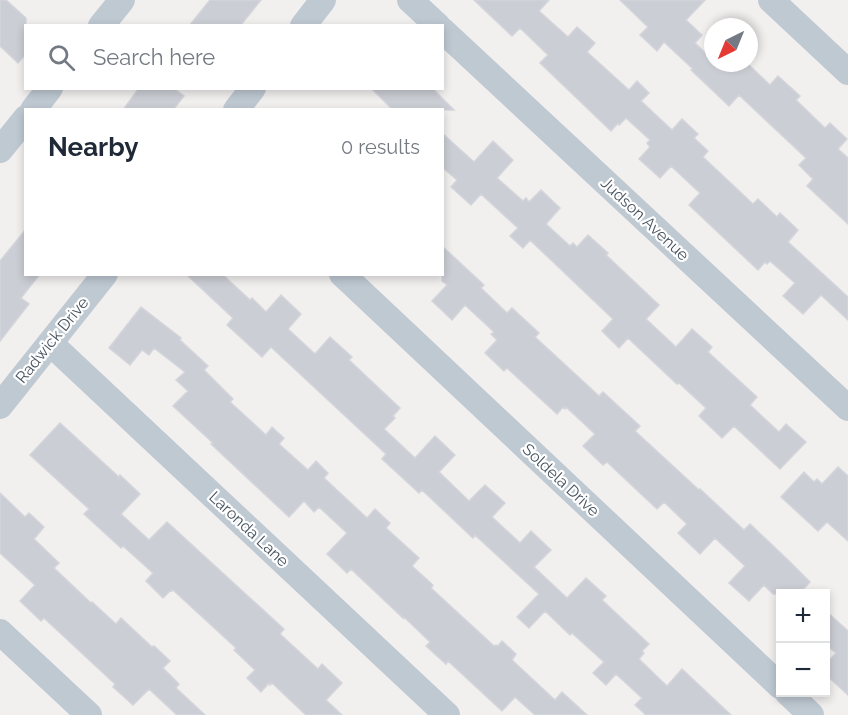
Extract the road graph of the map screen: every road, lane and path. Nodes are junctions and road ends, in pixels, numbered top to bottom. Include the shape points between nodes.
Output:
1 (122, 0) edge
2 (323, 0) edge
3 (410, 0) edge
4 (771, 0) edge
5 (103, 24) edge
6 (305, 24) edge
7 (436, 24) edge
8 (444, 32) edge
9 (848, 72) edge
10 (48, 90) edge
11 (251, 90) edge
12 (35, 108) edge
13 (238, 108) edge
14 (103, 276) edge
15 (344, 276) edge
16 (50, 343) junction
17 (0, 406) edge
18 (848, 408) edge
19 (0, 632) edge
20 (776, 682) edge
21 (791, 697) edge
22 (89, 715) edge
23 (447, 715) edge
24 (811, 715) edge

1 - 5 street
2 - 6 street
3 - 7 street
4 - 9 street
8 - 18 street, Judson Avenue
10 - 12 street
11 - 13 street
14 - 16 street, Radwick Drive
15 - 20 street, Soldela Drive
16 - 17 street, Radwick Drive
16 - 23 street, Laronda Lane
19 - 22 street
21 - 24 street

